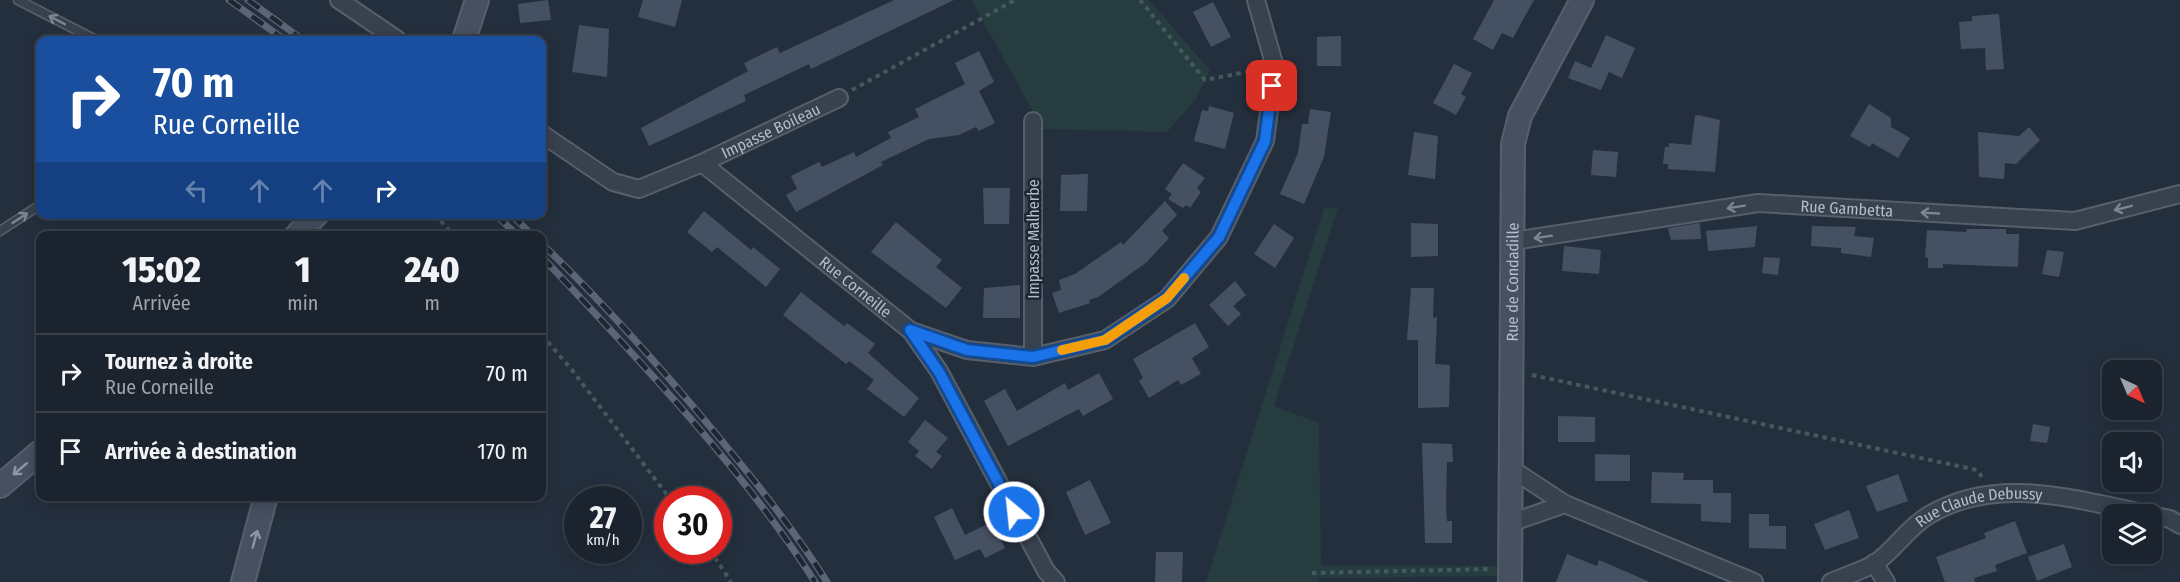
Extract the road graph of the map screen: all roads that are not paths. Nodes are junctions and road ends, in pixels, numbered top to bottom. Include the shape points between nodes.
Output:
1 (18, 0) edge
2 (339, 0) edge
3 (477, 0) edge
4 (1582, 0) edge
5 (1261, 3) edge
6 (88, 36) edge
7 (392, 36) edge
8 (465, 36) edge
9 (838, 98) road end
10 (1033, 121) dead end
11 (546, 137) edge
12 (702, 163) junction
13 (2180, 194) edge
14 (36, 208) edge
15 (0, 231) edge
16 (1514, 241) junction
17 (910, 330) junction
18 (1033, 357) junction
19 (36, 455) edge
20 (1510, 468) junction
21 (0, 486) edge
22 (265, 501) edge
23 (1565, 504) junction
24 (2102, 506) edge
25 (2162, 517) edge
26 (1510, 523) junction
27 (2180, 525) edge
28 (1874, 563) junction
29 (1510, 575) edge
30 (243, 582) edge
31 (1056, 582) edge
32 (1754, 582) edge
33 (1831, 582) edge
34 (1886, 582) edge

6 -> 1 lane
2 - 7 street
3 - 8 street
4 - 16 street, Rue de Condadille via 1520,116 1513,144
5 - 18 street, Rue Corneille via 1275,67 1265,141 1219,237 1167,298 1105,340
9 - 12 street, Impasse Boileau
10 - 18 street, Impasse Malherbe
11 - 12 street via 614,182 639,189
12 - 17 street, Rue Corneille
13 -> 16 street, Rue Gambetta via 2075,221 1758,203
15 -> 14 lane
16 - 20 street, Rue de Condadille
17 - 18 street, Rue Corneille via 967,350
17 - 31 street via 939,372 1046,572
19 -> 21 street
20 - 23 street
20 - 26 street, Rue de Condadille
30 -> 22 street
23 - 26 street
23 - 32 street
24 - 28 street, Rue Claude Debussy via 2028,491 1993,492 1961,499 1927,516
25 - 27 street, Rue Claude Debussy
26 - 29 street, Rue de Condadille
28 - 33 street, Rue Claude Debussy
28 - 34 street

